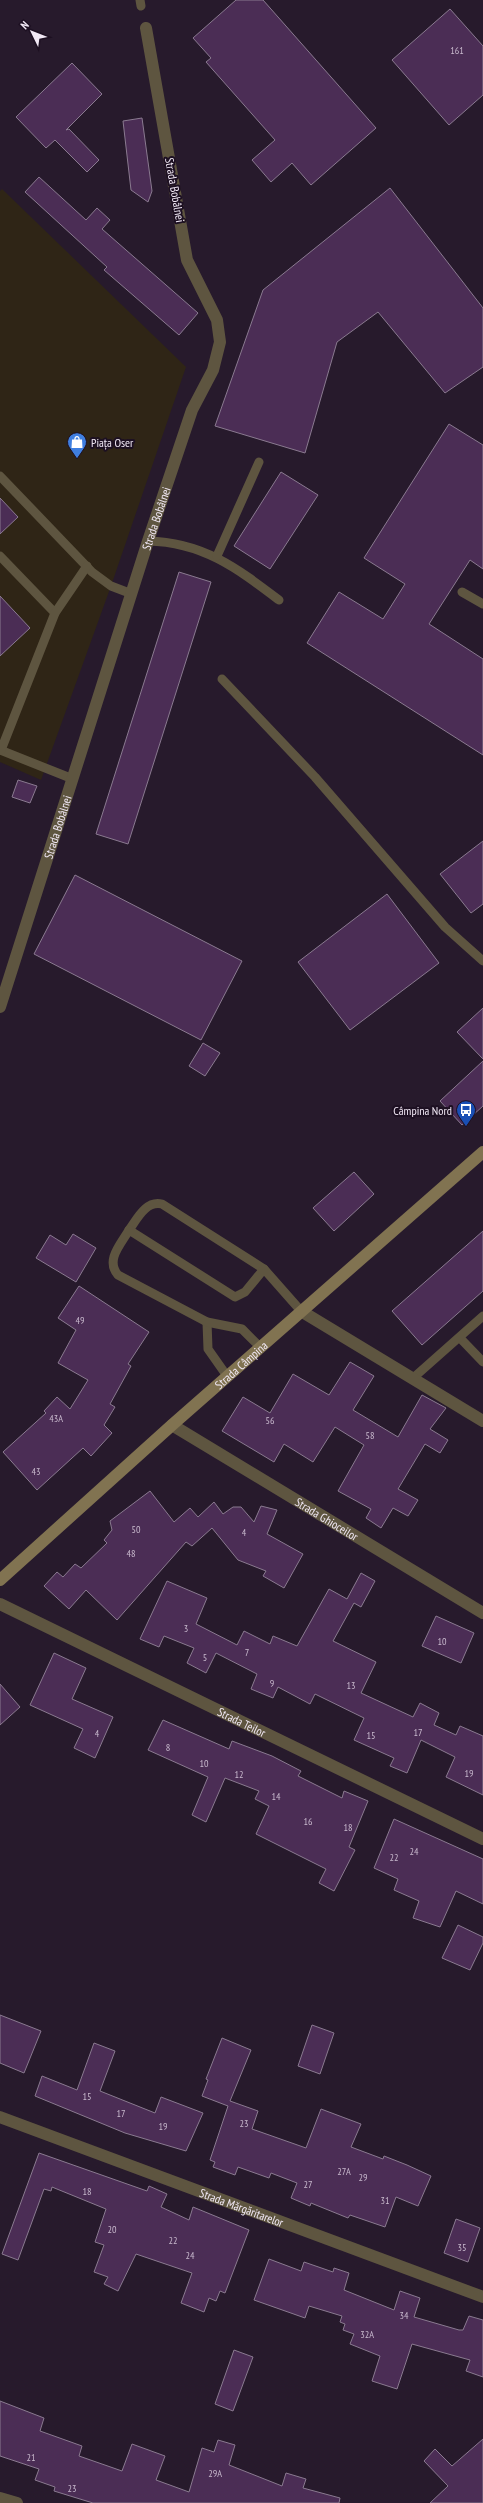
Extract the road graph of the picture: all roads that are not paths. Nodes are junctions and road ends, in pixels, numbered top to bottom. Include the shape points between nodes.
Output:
1 (146, 28) dead end
2 (259, 462) dead end
3 (0, 476) edge
4 (148, 541) junction
5 (0, 556) edge
6 (217, 556) junction
7 (87, 566) junction
8 (462, 592) dead end
9 (132, 594) junction
10 (279, 600) dead end
11 (483, 604) edge
12 (55, 612) junction
13 (222, 679) dead end
14 (0, 750) edge
15 (73, 779) junction
16 (483, 961) edge
17 (0, 1007) edge
18 (483, 1152) edge
19 (129, 1230) junction
20 (264, 1269) junction
21 (301, 1311) junction
22 (483, 1316) edge
23 (207, 1322) junction
24 (460, 1338) junction
25 (260, 1347) junction
26 (483, 1362) edge
27 (227, 1376) junction
28 (412, 1379) junction
29 (483, 1421) edge
30 (172, 1425) junction
31 (0, 1580) edge
32 (0, 1604) edge
33 (483, 1613) edge
34 (483, 1839) edge
35 (0, 2117) edge
36 (483, 2297) edge
37 (0, 2498) edge
38 (17, 2503) edge

1 - 4 street, Strada Bobâlnei via 187,260 217,320 220,342 213,370 192,410
2 - 6 lane
3 - 7 lane
4 - 6 lane via 166,541
4 - 9 street, Strada Bobâlnei
5 - 12 lane
6 - 10 lane
7 - 9 lane via 111,586
7 - 12 lane
8 - 11 lane
9 - 15 street, Strada Bobâlnei
12 - 14 lane
13 - 16 lane via 315,777 446,927
14 - 15 lane
15 - 17 street, Strada Bobâlnei
18 - 21 main road, Strada Câmpina
19 - 20 lane via 235,1297 245,1292
19 - 20 lane via 148,1206 153,1203 162,1204
19 - 23 lane via 114,1254 115,1271 125,1279
20 - 21 lane
21 - 25 main road, Strada Câmpina
21 - 28 street
22 - 24 lane
23 - 25 lane via 242,1329
23 - 27 lane via 208,1349
24 - 26 lane
24 - 28 lane
25 - 27 main road, Strada Câmpina
27 - 30 main road, Strada Câmpina
28 - 29 street
30 - 31 main road, Strada Câmpina
30 - 33 street, Strada Ghioceilor
32 - 34 street, Strada Teilor
35 - 36 street, Strada Mărgăritarelor
37 - 38 street

